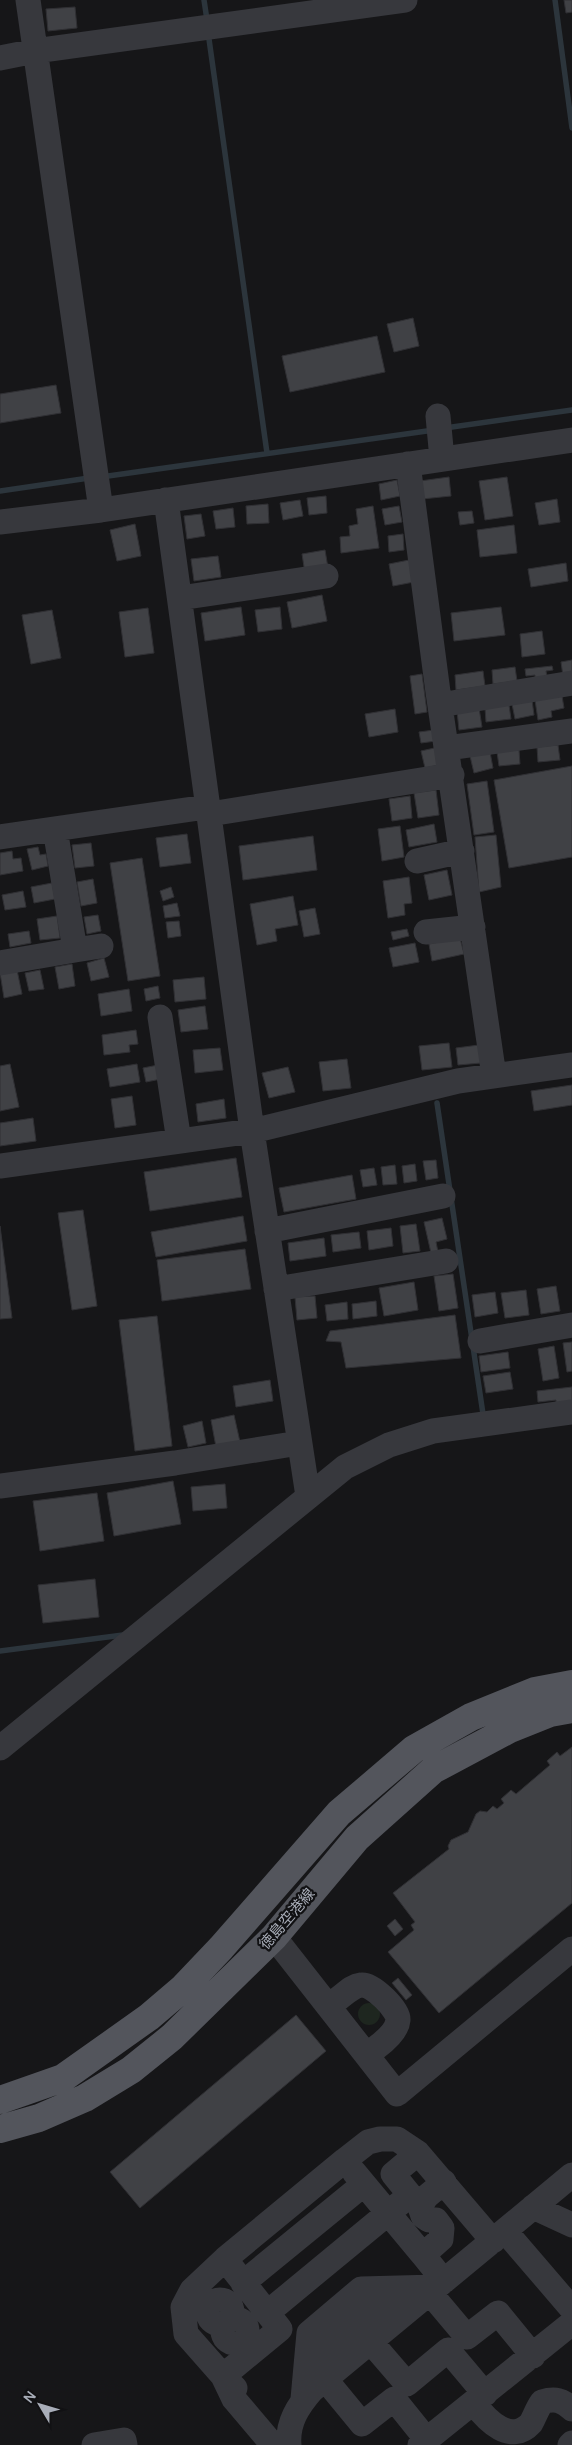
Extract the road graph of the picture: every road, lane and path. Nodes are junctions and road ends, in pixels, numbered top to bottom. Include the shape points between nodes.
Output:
1 (28, 0) edge
2 (406, 0) edge
3 (35, 51) junction
4 (0, 58) edge
5 (438, 416) dead end
6 (572, 442) edge
7 (442, 459) junction
8 (408, 464) junction
9 (166, 500) junction
10 (101, 510) junction
11 (0, 522) edge
12 (326, 576) dead end
13 (180, 598) junction
14 (572, 683) edge
15 (440, 704) junction
16 (572, 730) edge
17 (447, 748) junction
18 (452, 775) junction
19 (208, 810) junction
20 (54, 829) junction
21 (0, 837) edge
22 (462, 851) junction
23 (417, 861) dead end
24 (473, 927) junction
25 (426, 932) dead end
26 (101, 946) dead end
27 (75, 950) junction
28 (0, 963) edge
29 (160, 1017) dead end
30 (572, 1065) edge
31 (494, 1076) junction
32 (252, 1131) junction
33 (179, 1142) junction
34 (0, 1166) edge
35 (443, 1196) dead end
36 (267, 1231) junction
37 (446, 1261) dead end
38 (276, 1289) junction
39 (572, 1324) edge
40 (480, 1341) dead end
41 (572, 1412) edge
42 (299, 1443) junction
43 (0, 1486) edge
44 (308, 1496) junction
45 (572, 1684) edge
46 (572, 1709) edge
47 (0, 1748) edge
48 (277, 1932) junction
49 (572, 1949) edge
50 (338, 1999) junction
51 (377, 2047) junction
52 (408, 2086) junction
53 (0, 2100) edge
54 (0, 2129) edge
55 (418, 2153) junction
56 (345, 2160) junction
57 (572, 2175) edge
58 (444, 2182) junction
59 (377, 2200) junction
60 (533, 2208) junction
61 (572, 2225) edge
62 (499, 2236) junction
63 (423, 2255) junction
64 (225, 2259) junction
65 (436, 2287) junction
66 (258, 2301) junction
67 (572, 2309) edge
68 (572, 2323) edge
69 (370, 2341) junction
70 (194, 2344) junction
71 (533, 2356) junction
72 (313, 2366) junction
73 (223, 2376) junction
74 (479, 2398) junction
75 (572, 2409) edge
76 (289, 2435) edge
77 (424, 2442) edge
78 (94, 2445) edge
79 (125, 2445) edge
80 (273, 2445) edge

1 - 3 street
2 - 3 street
3 - 4 street
3 - 10 street
5 - 7 street
6 - 7 street
7 - 8 street
8 - 9 street
8 - 15 street
9 - 10 street
9 - 13 street
10 - 11 street
12 - 13 street
13 - 19 street
14 - 15 street
15 - 17 street
16 - 17 street
17 - 18 street
18 - 19 street
18 - 22 street
19 - 20 street
19 - 32 street
20 - 21 street
20 - 27 street
22 - 23 street
22 - 24 street
24 - 25 street
24 - 31 street
26 - 27 street
27 - 28 street
29 - 33 street
30 - 31 street
31 - 32 street via 458,1081
32 - 33 street
32 - 36 street
33 - 34 street
35 - 36 street
36 - 38 street
37 - 38 street
38 - 42 street
39 - 40 street
41 - 44 street via 433,1431 389,1445 345,1467
42 - 43 street
42 - 44 street
44 - 47 street
45 - 53 main road, 徳島空港線 via 535,1691 489,1710 414,1749 339,1813 221,1948 183,1988 149,2017 62,2078
46 - 48 main road, 徳島空港線 via 550,1713 510,1729 433,1770 357,1838
48 - 50 street
48 - 52 street via 397,2094
48 - 54 main road, 徳島空港線 via 172,2037 131,2070 85,2098 39,2118
49 - 52 street
50 - 51 street
50 - 51 street via 358,1985 367,1984 375,1988 397,2015 398,2022 392,2033
51 - 52 street
55 - 56 street via 407,2144 388,2138 368,2142
55 - 58 street
55 - 59 street via 393,2174 410,2195
56 - 59 street
56 - 64 street
57 - 60 street
58 - 62 street
58 - 63 street via 426,2197 420,2207 423,2216 440,2222 443,2234
59 - 63 street
59 - 66 street
59 - 66 street
60 - 61 street
60 - 62 street
62 - 65 street
62 - 67 street
63 - 65 street
64 - 66 street
64 - 70 street via 192,2290 183,2306 186,2334
65 - 69 street
65 - 71 street via 467,2337 498,2313
65 - 72 street via 390,2288
66 - 70 street via 230,2323
66 - 73 street via 280,2329
68 - 71 street
69 - 72 street
69 - 74 street via 407,2384 448,2350
70 - 73 street
71 - 74 street
72 - 76 street
72 - 77 street via 362,2424 394,2398
73 - 76 street
73 - 80 street via 234,2400
74 - 75 street via 497,2433 515,2438 532,2423 542,2402 553,2398
74 - 77 street
78 - 79 street via 124,2440

